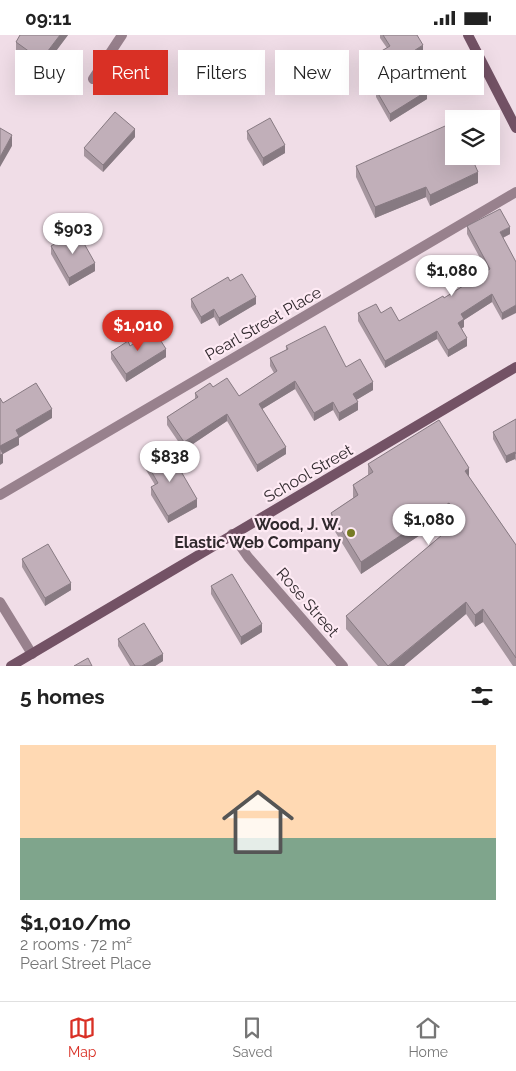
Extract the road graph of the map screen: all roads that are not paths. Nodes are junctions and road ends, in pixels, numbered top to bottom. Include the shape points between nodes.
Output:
1 (122, 35) edge
2 (468, 35) edge
3 (112, 50) edge
4 (516, 128) edge
5 (516, 192) edge
6 (516, 367) edge
7 (0, 495) edge
8 (232, 534) junction
9 (0, 603) edge
10 (32, 654) junction
11 (11, 666) edge
12 (343, 666) edge

1 - 3 street
2 - 4 street
5 - 7 street, Pearl Street Place
6 - 8 street, School Street
8 - 10 street, School Street
8 - 12 street, Rose Street via 248,557
9 - 10 street
10 - 11 street, School Street

